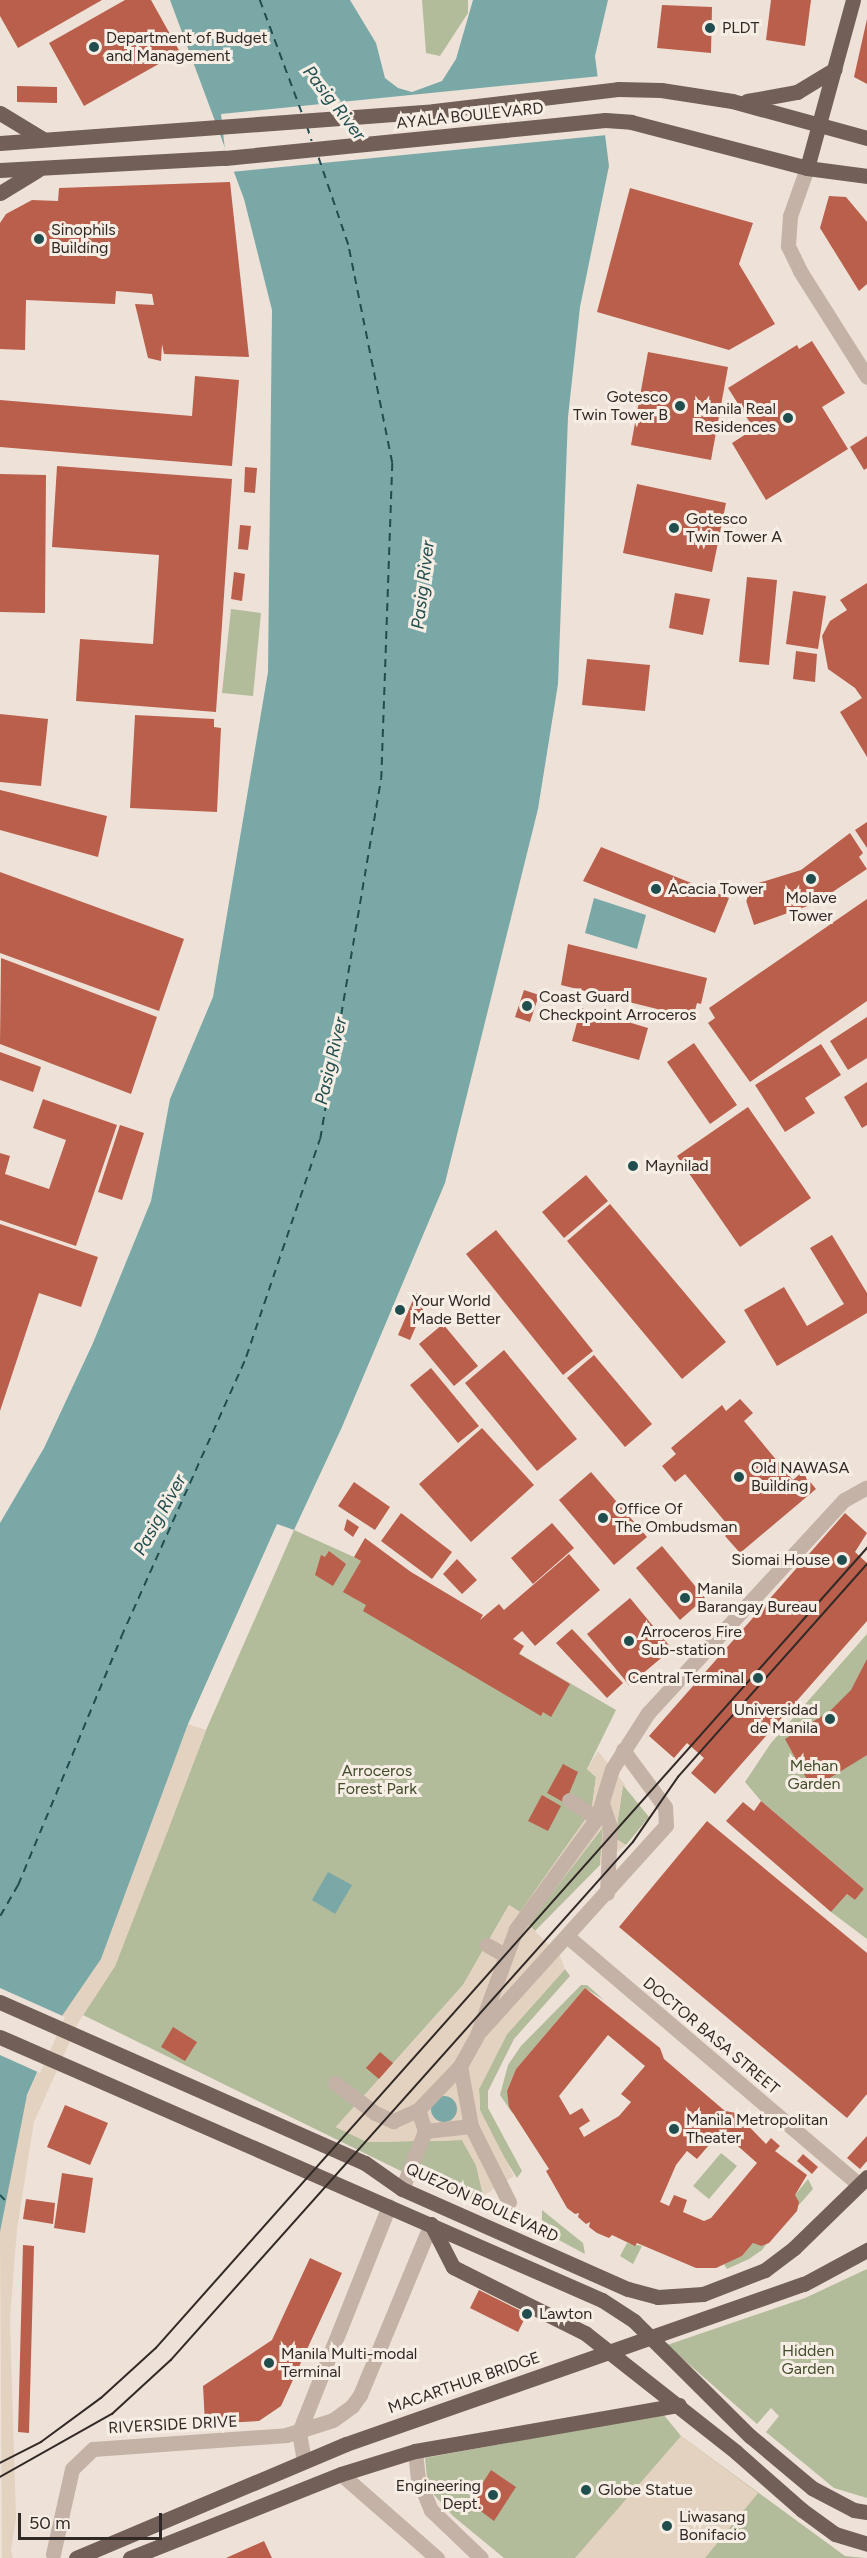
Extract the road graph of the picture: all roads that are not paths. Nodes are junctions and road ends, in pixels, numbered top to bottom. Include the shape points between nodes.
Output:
1 (854, 0) edge
2 (835, 69) junction
3 (732, 101) junction
4 (0, 113) edge
5 (821, 125) junction
6 (867, 138) edge
7 (46, 140) junction
8 (0, 143) edge
9 (48, 166) junction
10 (807, 168) junction
11 (0, 170) edge
12 (867, 176) edge
13 (0, 193) edge
14 (867, 377) edge
15 (867, 1487) edge
16 (623, 1750) junction
17 (569, 1800) dead end
18 (600, 1812) junction
19 (607, 1893) junction
20 (568, 1937) junction
21 (487, 1945) dead end
22 (506, 1955) junction
23 (0, 2002) edge
24 (477, 2035) junction
25 (0, 2037) edge
26 (460, 2066) junction
27 (335, 2083) dead end
28 (418, 2110) junction
29 (471, 2126) junction
30 (425, 2132) junction
31 (863, 2181) edge
32 (402, 2189) junction
33 (509, 2202) dead end
34 (389, 2206) junction
35 (431, 2224) junction
36 (867, 2250) edge
37 (679, 2405) junction
38 (299, 2432) junction
39 (415, 2451) junction
40 (304, 2461) junction
41 (340, 2474) junction
42 (867, 2512) edge
43 (867, 2544) edge
44 (53, 2554) dead end
45 (133, 2557) edge
46 (76, 2558) edge
47 (437, 2558) edge
48 (481, 2558) edge

1 - 2 main road
2 - 3 main road via 811,86 776,98
2 - 5 main road
3 - 5 main road, AYALA BOULEVARD
3 - 7 main road, AYALA BOULEVARD via 661,90 602,91 434,111
4 - 7 main road
5 - 6 main road, AYALA BOULEVARD
5 - 10 main road
7 - 8 main road, AYALA BOULEVARD
9 - 10 main road, AYALA BOULEVARD via 225,158 605,120 653,128
9 - 11 main road, AYALA BOULEVARD
9 - 13 main road
10 - 12 main road, AYALA BOULEVARD
10 - 14 street via 790,216 788,246
15 - 16 street via 850,1495 830,1514 648,1713
16 - 18 street via 610,1774
16 - 19 street via 665,1807 668,1818 662,1831
17 - 18 street
18 - 19 street via 610,1827
18 - 22 street via 522,1919
19 - 20 street
20 - 24 street
20 - 31 street, DOCTOR BASA STREET
21 - 22 street
22 - 24 street
23 - 32 main road, QUEZON BOULEVARD via 365,2163
24 - 26 street
25 - 34 main road
26 - 28 street
26 - 29 street
27 - 28 street via 383,2118 401,2119
28 - 30 street
29 - 30 street
29 - 33 street
30 - 32 street
31 - 32 main road, QUEZON BOULEVARD via 794,2248 765,2270 703,2294 674,2298 628,2289
34 - 35 main road
34 - 38 street
35 - 37 main road via 453,2267 576,2327
35 - 38 street, RIVERSIDE DRIVE via 360,2395 333,2420
35 - 42 main road via 619,2310 750,2436 812,2488 854,2510
36 - 40 main road, MACARTHUR BRIDGE via 804,2284
37 - 39 main road
37 - 43 main road via 802,2510 835,2534
38 - 40 street
38 - 44 street, RIVERSIDE DRIVE via 261,2439 93,2449 72,2469
39 - 41 main road
39 - 48 street via 418,2478 431,2510
40 - 46 main road, MACARTHUR BRIDGE
41 - 45 main road
41 - 47 street

